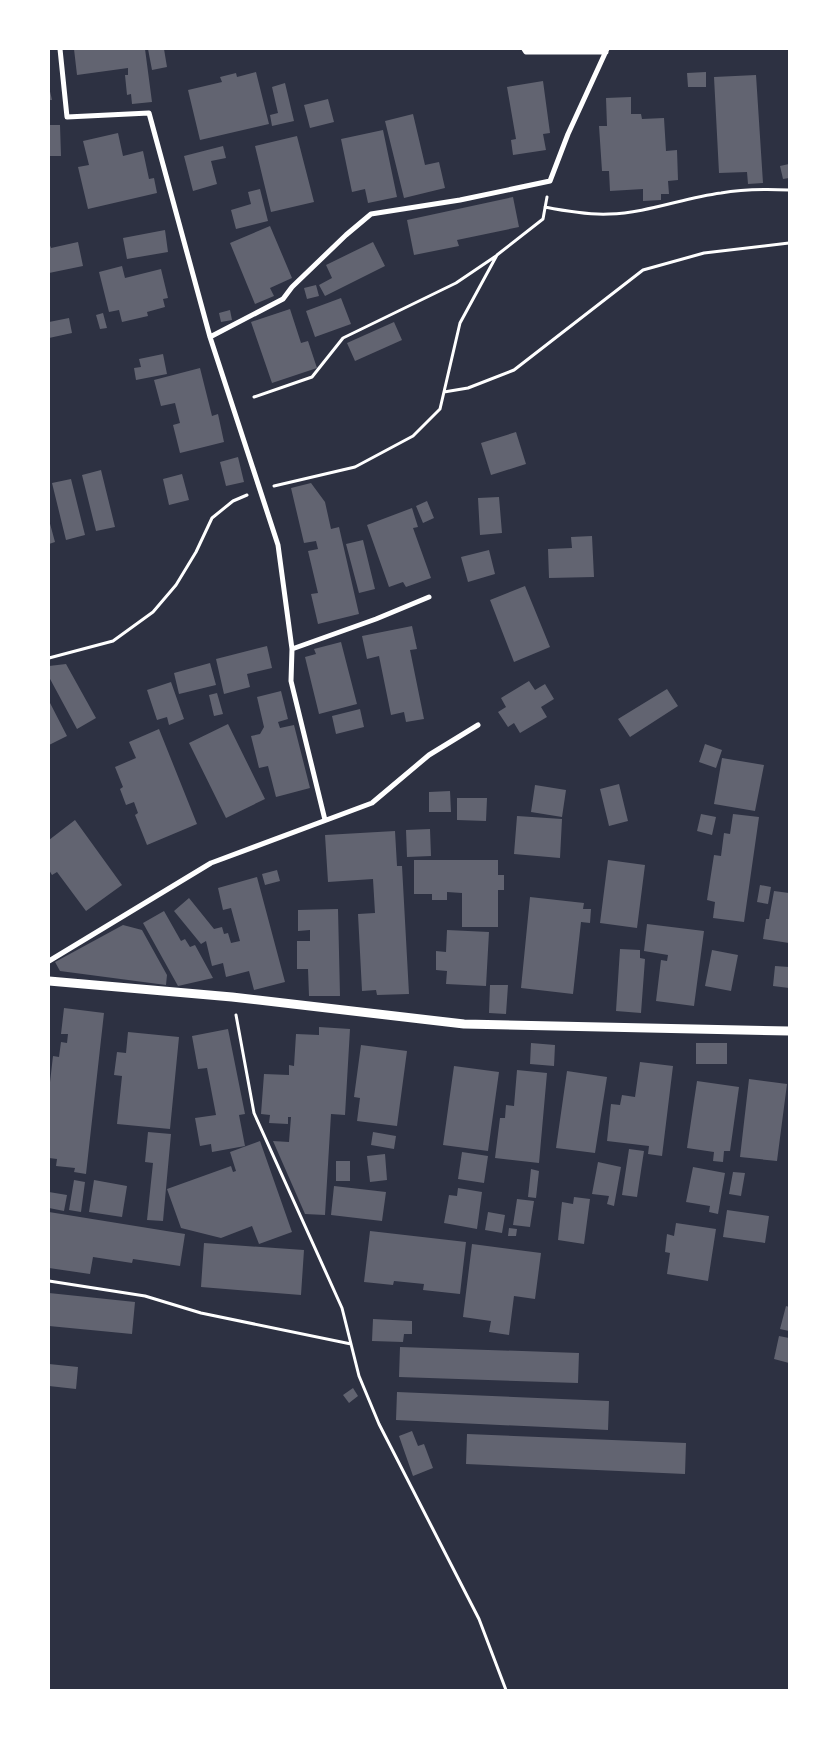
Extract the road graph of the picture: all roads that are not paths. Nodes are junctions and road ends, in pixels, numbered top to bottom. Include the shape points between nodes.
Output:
1 (60, 49) edge
2 (524, 49) edge
3 (607, 50) edge
4 (210, 337) junction
5 (429, 596) dead end
6 (292, 649) junction
7 (478, 725) dead end
8 (325, 820) junction
9 (49, 961) edge
10 (49, 981) edge
11 (789, 1031) edge

1 - 4 street via 67,118 149,113
2 - 3 street via 526,52
3 - 4 street via 550,181 371,214 283,299
4 - 6 street via 278,545
5 - 6 street
6 - 8 street via 291,681
7 - 8 street via 429,755 372,803
8 - 9 street via 211,862
10 - 11 street via 232,997 464,1024

